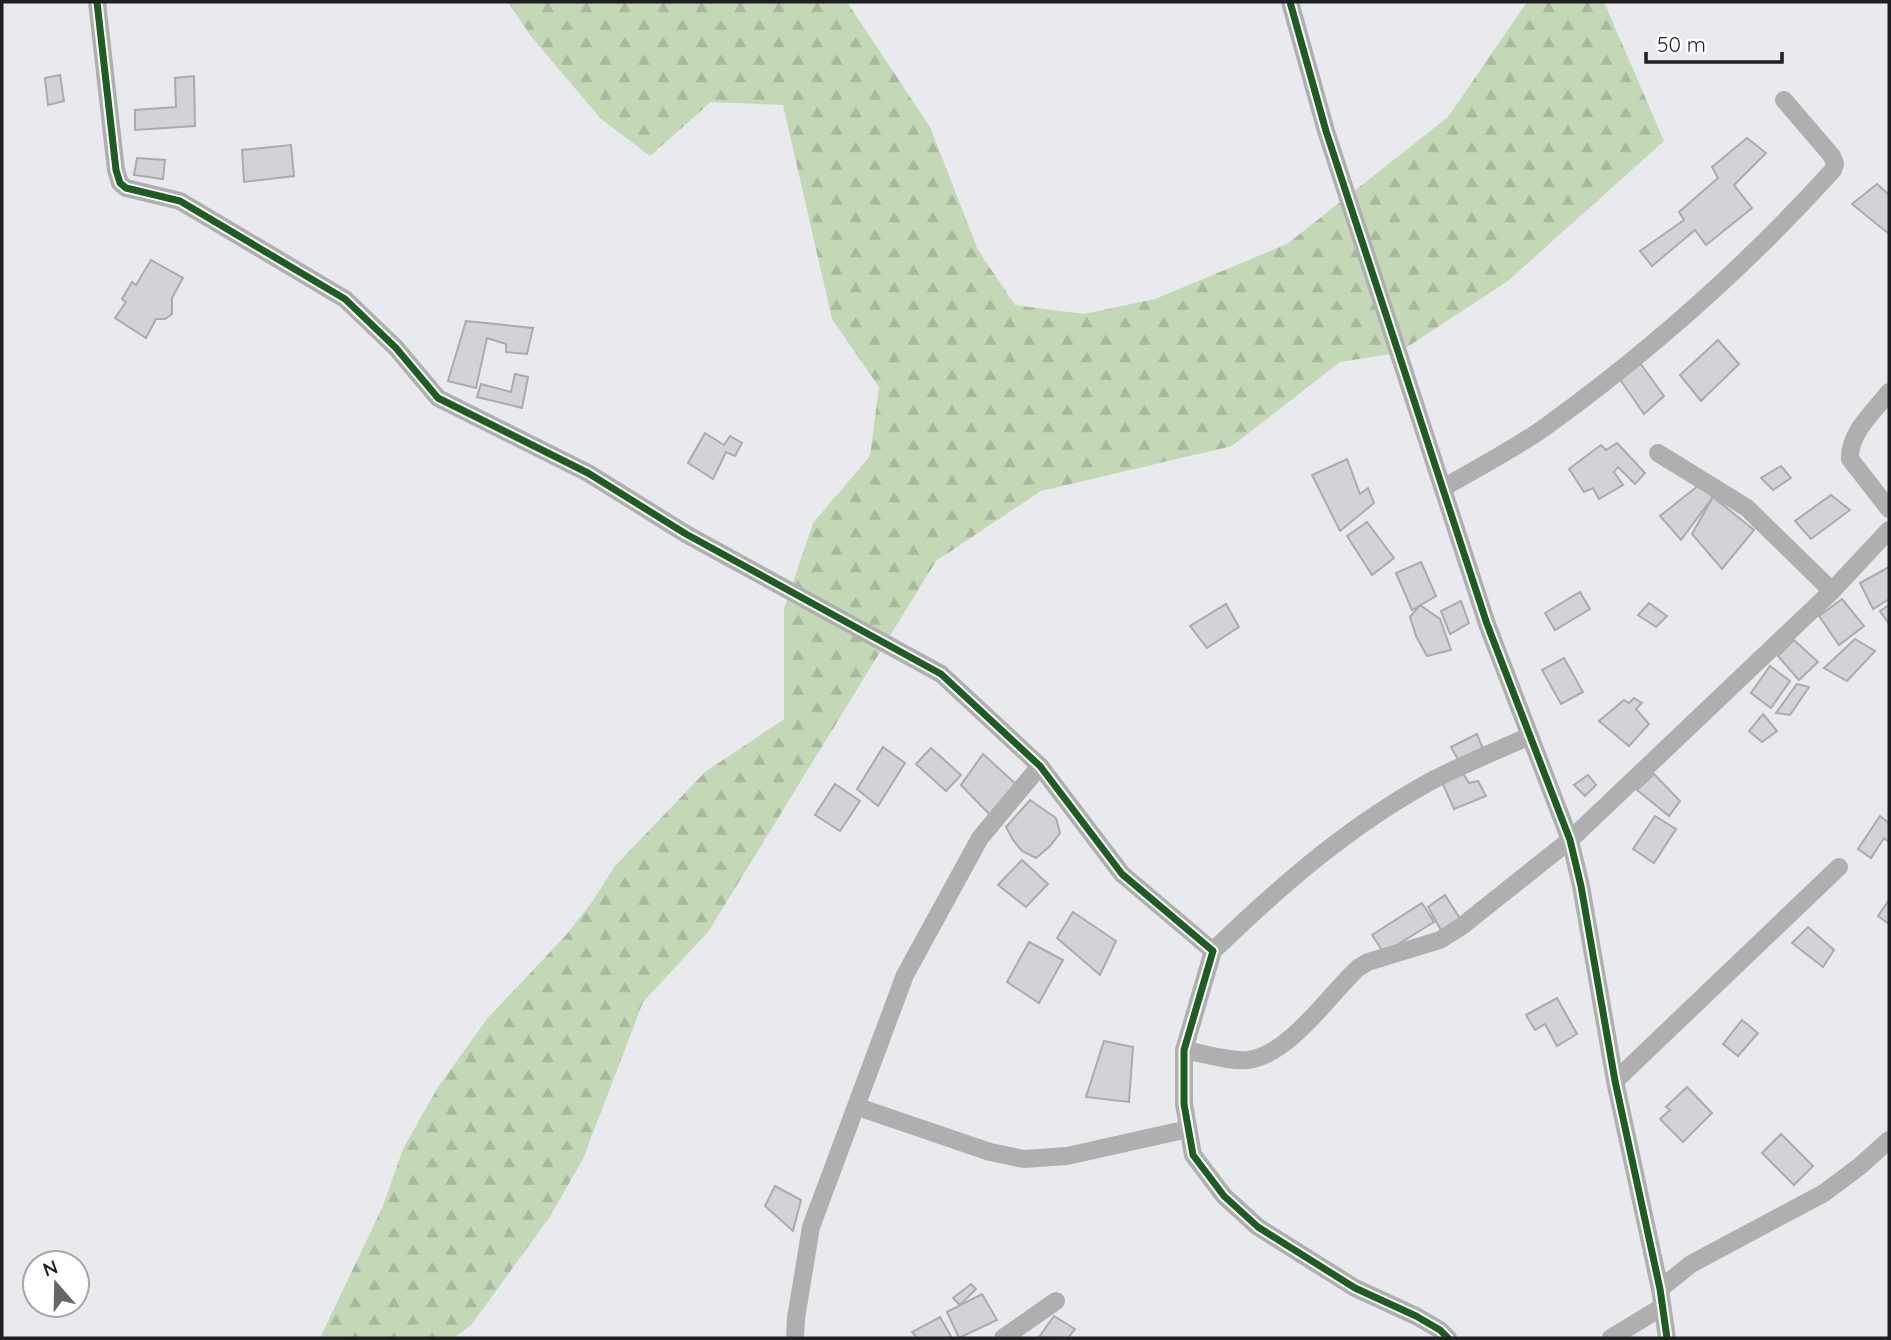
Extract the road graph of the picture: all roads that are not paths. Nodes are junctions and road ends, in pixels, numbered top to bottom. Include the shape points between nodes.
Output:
1 (97, 2) edge
2 (1290, 2) edge
3 (1784, 100) dead end
4 (1889, 392) edge
5 (1658, 453) dead end
6 (1443, 488) junction
7 (1889, 509) edge
8 (1889, 530) edge
9 (1832, 591) junction
10 (1530, 736) junction
11 (1040, 766) junction
12 (1570, 840) junction
13 (1839, 867) dead end
14 (1213, 951) junction
15 (1184, 1050) junction
16 (1615, 1082) junction
17 (858, 1107) junction
18 (1188, 1129) junction
19 (1889, 1140) edge
20 (1661, 1298) junction
21 (1056, 1301) dead end
22 (795, 1338) edge
23 (1003, 1338) edge
24 (1448, 1338) edge
25 (1611, 1338) edge
26 (1667, 1338) edge

1 - 11 street via 116,170 126,188 180,201 345,299 396,348 438,398 588,473 686,534 941,674
2 - 6 street via 1326,131
3 - 6 street via 1832,156 1833,170 1690,311 1631,360 1546,427
4 - 7 street via 1849,448 1850,459
5 - 9 street via 1747,508
6 - 10 street via 1487,624
8 - 9 street
9 - 12 street
10 - 12 street
10 - 14 street via 1433,780 1350,832 1281,886
11 - 14 street via 1122,874
11 - 17 street via 980,838 905,975
12 - 15 street via 1440,940 1358,968 1277,1049 1245,1061
12 - 16 street
13 - 16 street
14 - 15 street
15 - 18 street
16 - 20 street
17 - 18 street via 1024,1159 1067,1156
17 - 22 street via 811,1227
18 - 24 street via 1193,1155 1224,1196 1258,1227 1355,1288 1416,1316
19 - 20 street via 1824,1193 1690,1264
20 - 25 street
20 - 26 street
21 - 23 street

